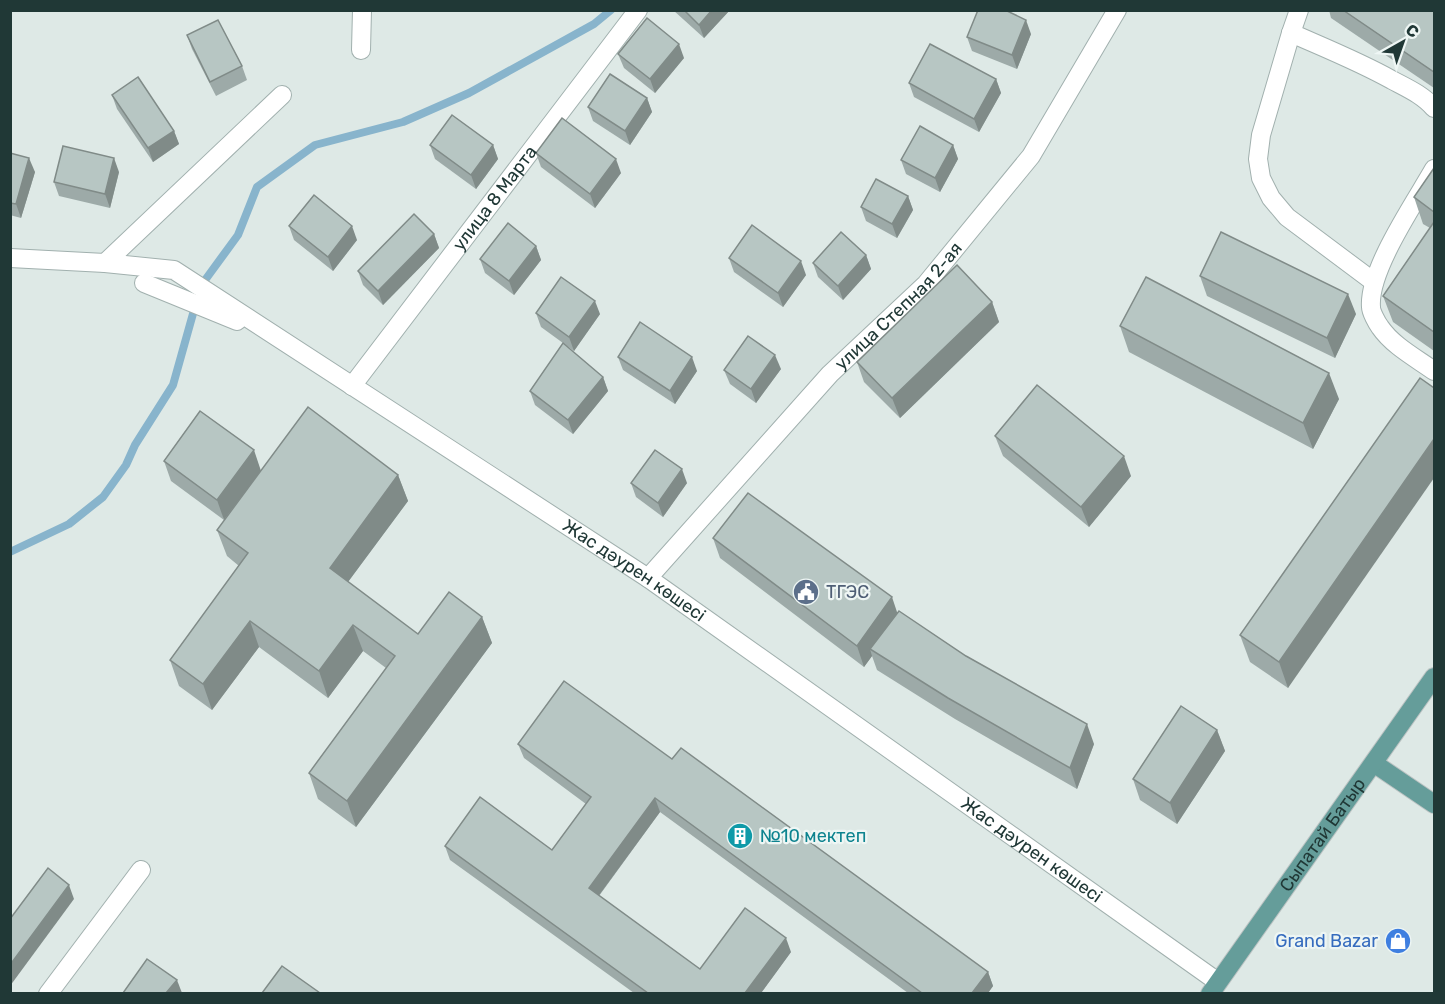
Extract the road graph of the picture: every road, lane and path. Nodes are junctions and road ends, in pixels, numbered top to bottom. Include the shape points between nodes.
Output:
1 (362, 10) edge
2 (638, 10) edge
3 (1117, 10) edge
4 (1299, 10) edge
5 (1291, 33) junction
6 (361, 50) dead end
7 (282, 95) dead end
8 (1434, 108) edge
9 (1434, 169) edge
10 (10, 258) edge
11 (105, 263) junction
12 (144, 282) dead end
13 (1374, 282) junction
14 (241, 323) dead end
15 (1434, 371) edge
16 (352, 386) junction
17 (648, 578) junction
18 (1434, 677) edge
19 (1375, 764) junction
20 (1434, 804) edge
21 (141, 870) dead end
22 (1214, 988) edge
23 (48, 993) edge

1 - 6 street
2 - 16 street, улица 8 Марта
3 - 17 street, улица Степная 2-ая via 1031,156 926,284 830,374
4 - 5 street
5 - 8 street via 1366,65 1411,89
5 - 13 street via 1261,135 1260,178 1287,217
7 - 11 street
9 - 13 street
10 - 11 street, Жас дәурен көшесі
11 - 16 street, Жас дәурен көшесі via 174,270
12 - 14 street
13 - 15 street via 1370,308 1380,328
16 - 17 street, Жас дәурен көшесі
17 - 22 street, Жас дәурен көшесі
18 - 19 main road, Сыпатай Батыр
19 - 20 main road
19 - 22 main road, Сыпатай Батыр
21 - 23 street

